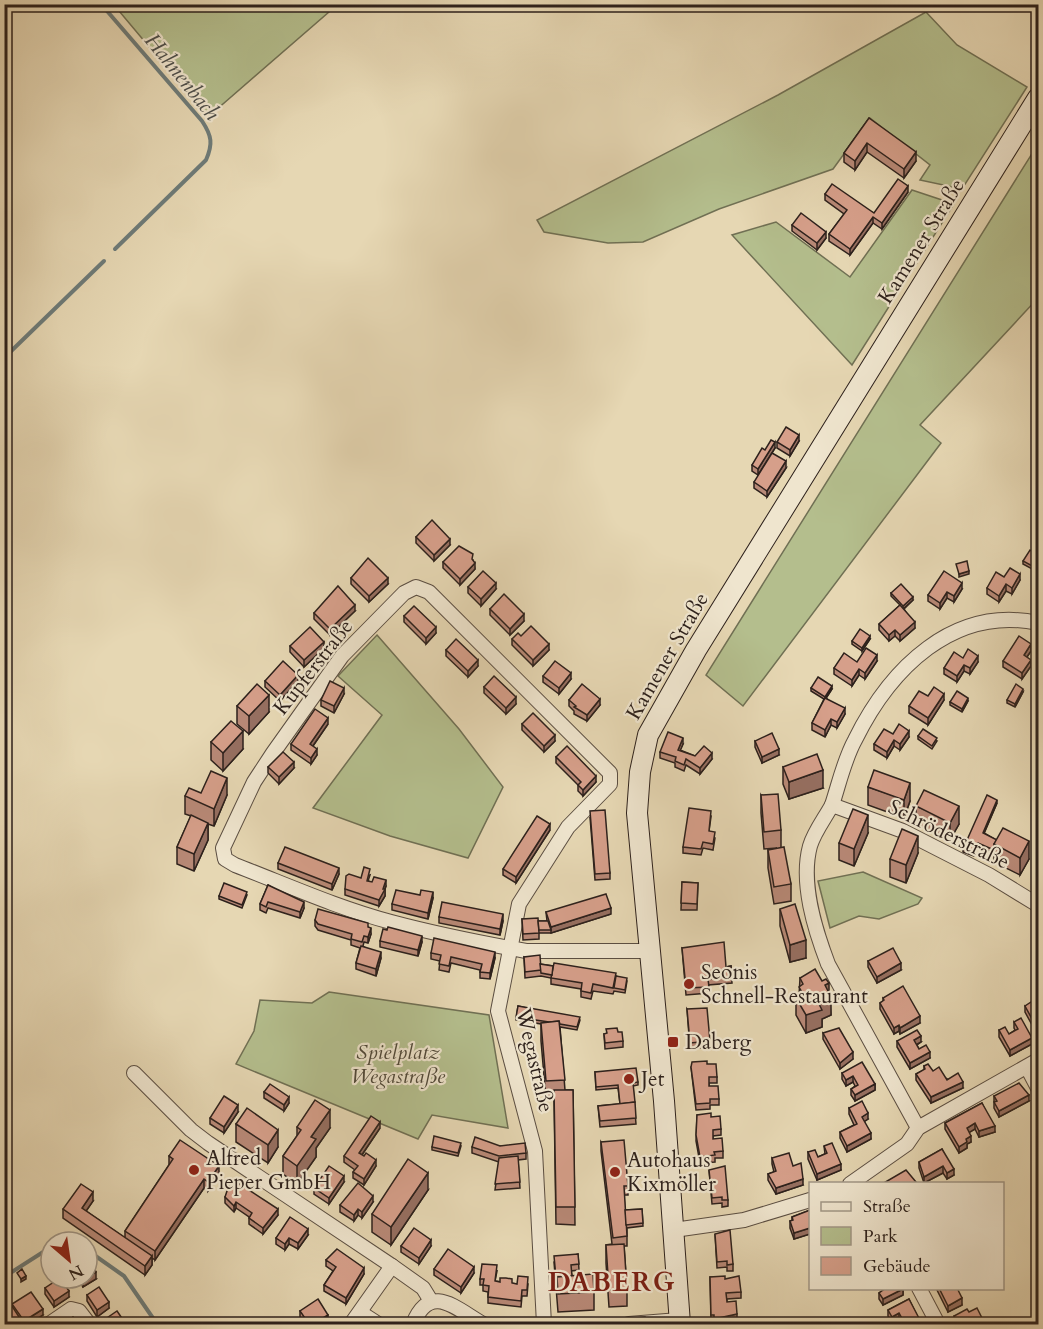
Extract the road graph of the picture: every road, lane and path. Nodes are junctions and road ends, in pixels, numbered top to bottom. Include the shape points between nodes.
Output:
1 (1038, 98) edge
2 (1038, 623) edge
3 (606, 767) joint
4 (832, 805) junction
5 (1038, 904) edge
6 (509, 948) junction
7 (648, 951) junction
8 (1033, 1064) edge
9 (134, 1073) dead end
10 (1038, 1088) edge
11 (918, 1128) junction
12 (857, 1182) edge
13 (809, 1200) edge
14 (674, 1230) junction
15 (392, 1266) junction
16 (920, 1290) edge
17 (431, 1301) junction
18 (362, 1313) junction
19 (680, 1322) edge
20 (49, 1324) edge
21 (89, 1324) edge
22 (351, 1324) edge
23 (378, 1324) edge
24 (414, 1324) edge
25 (483, 1324) edge
26 (544, 1324) edge
27 (629, 1324) edge
28 (938, 1324) edge

1 - 7 main road, Kamener Straße via 702,640 648,735 637,813
2 - 4 street via 988,620 943,638 914,659 890,683 854,741
3 - 6 street, Wegastraße via 612,778 610,784 568,827 519,904
3 - 6 street, Kupferstraße via 429,592 410,588 342,656 254,783 227,839 225,859 323,900 390,922
4 - 5 street, Schröderstraße via 903,831
4 - 11 street via 810,846 808,879 818,937 828,964
6 - 7 street
6 - 26 street, Wegastraße via 498,1011 535,1151
7 - 14 main road, Kamener Straße
8 - 10 street
8 - 11 street
9 - 15 street via 208,1143
11 - 12 street via 907,1143 867,1170
13 - 14 street via 744,1220
14 - 19 main road, Kamener Straße
15 - 17 street via 423,1288
15 - 18 street
16 - 28 street
17 - 24 street via 420,1309
17 - 25 street via 443,1302
18 - 22 street
18 - 23 street
19 - 27 street
20 - 21 street via 71,1309 79,1311

